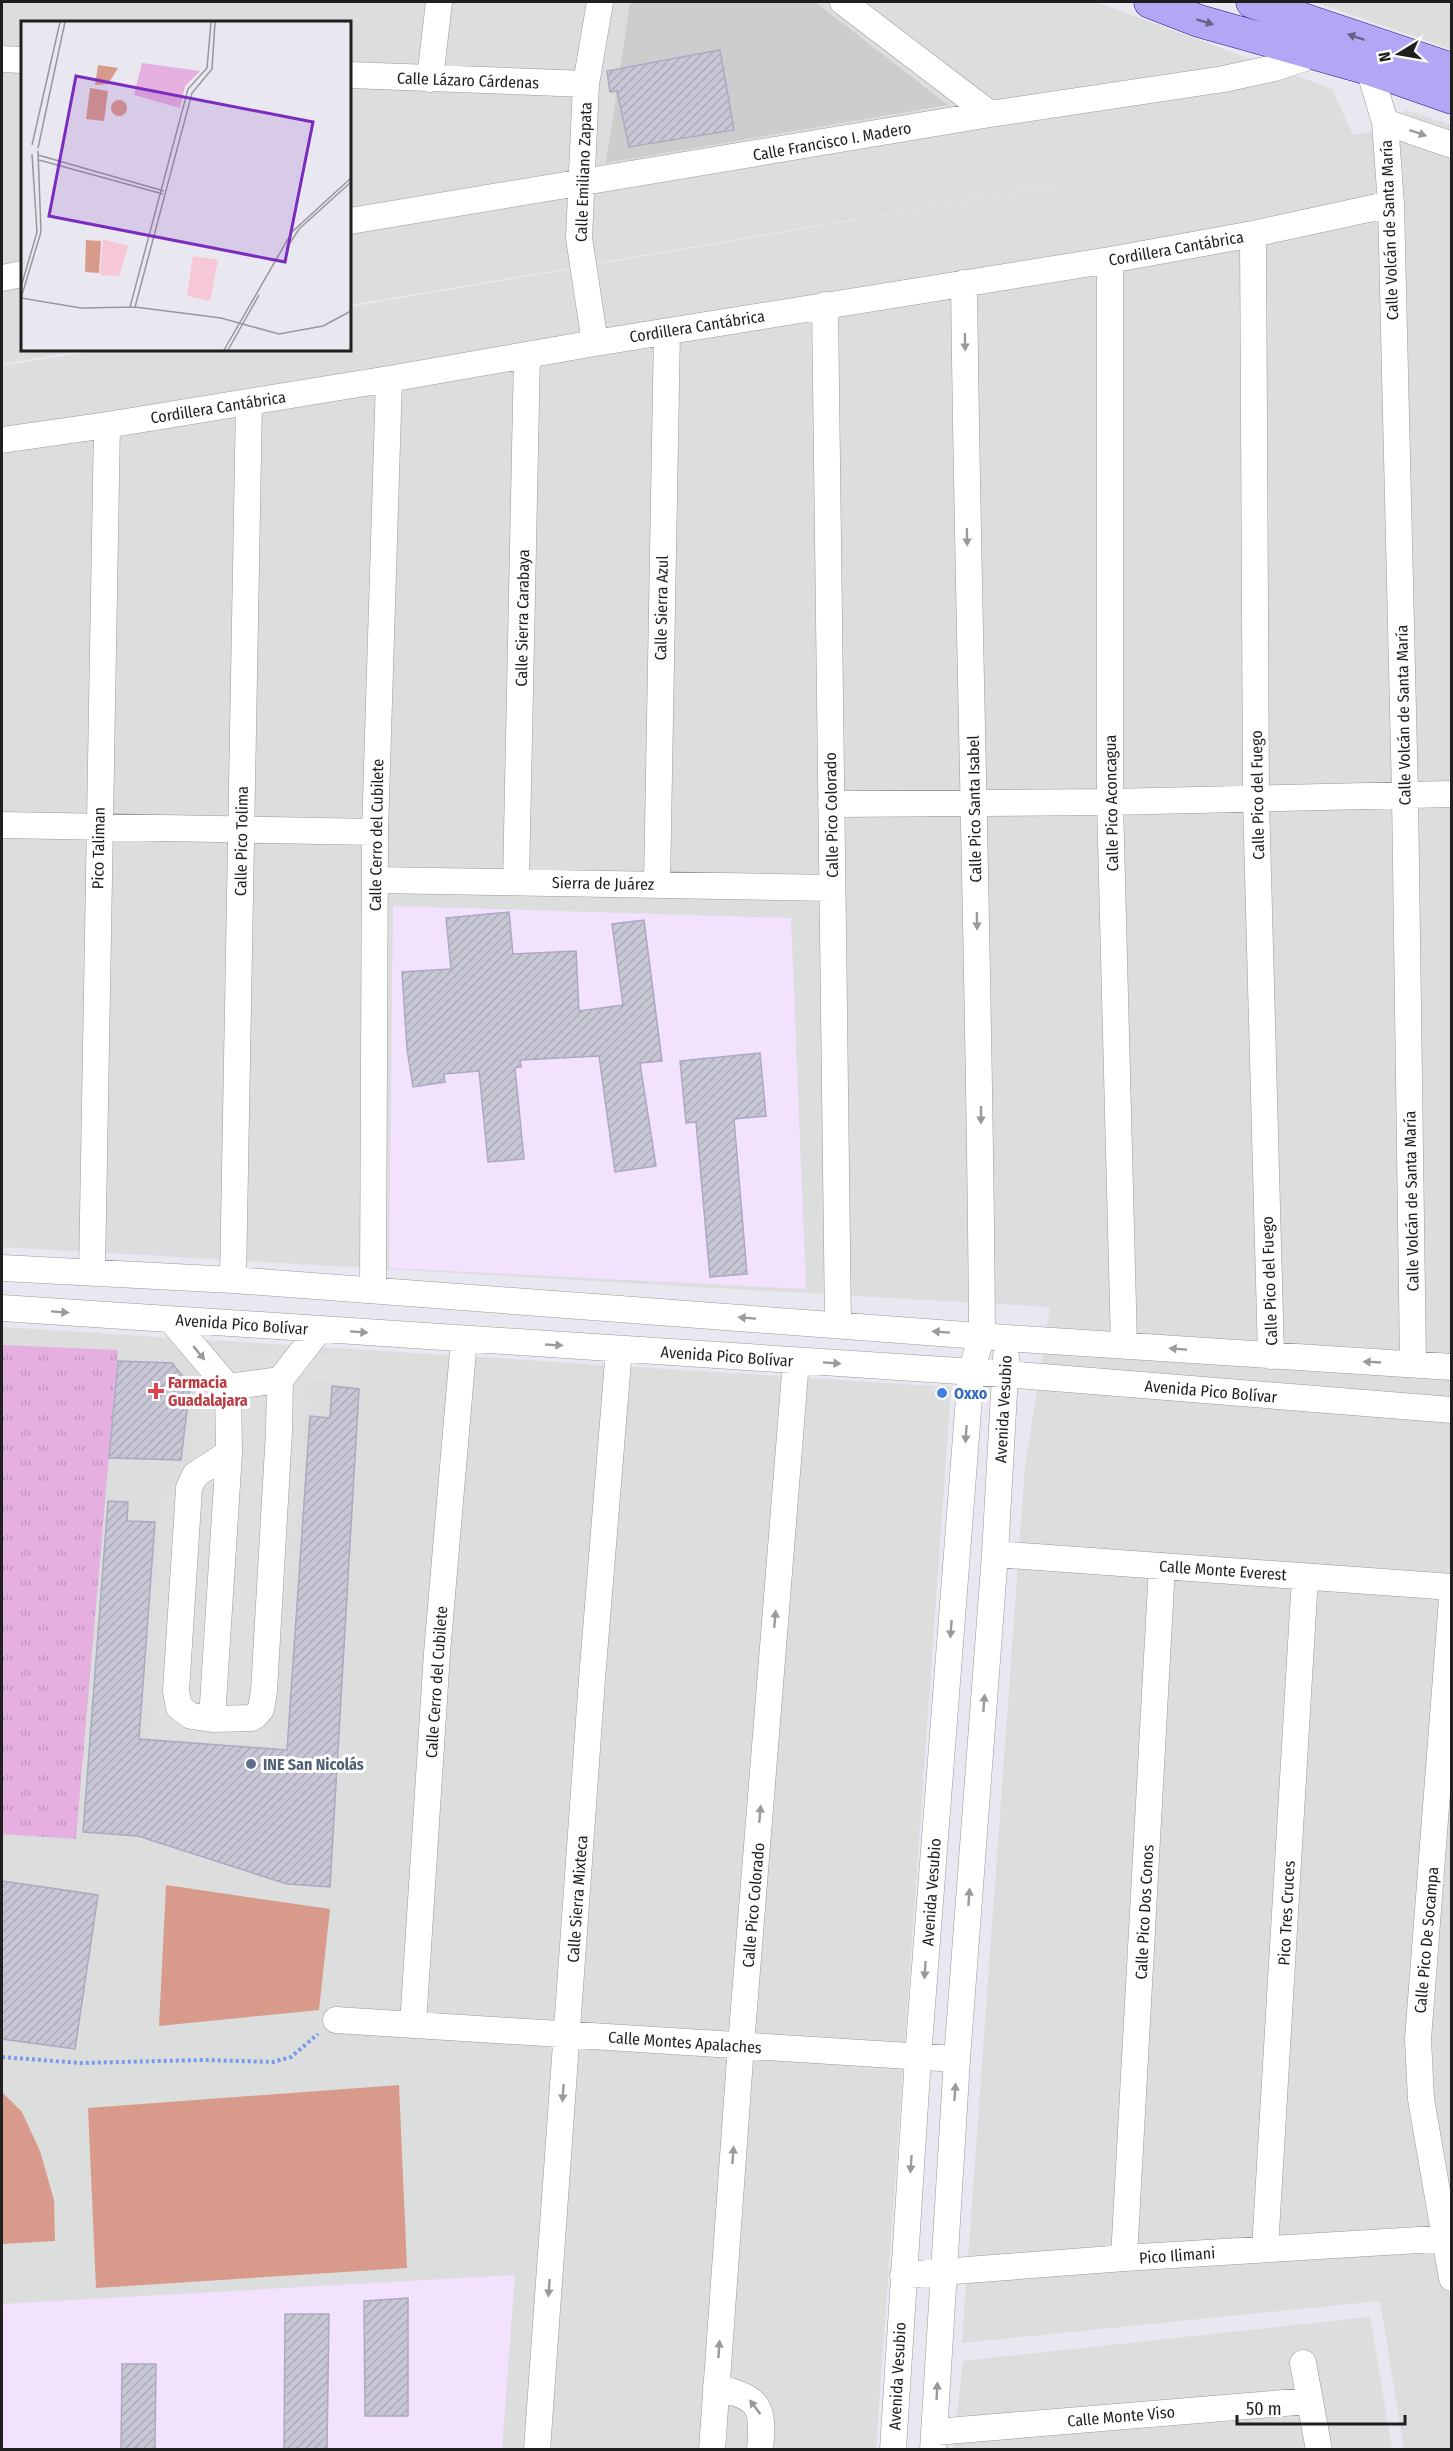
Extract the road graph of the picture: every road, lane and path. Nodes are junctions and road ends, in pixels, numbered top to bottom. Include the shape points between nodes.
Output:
1 (439, 2) edge
2 (600, 2) edge
3 (843, 2) edge
4 (1150, 2) edge
5 (1252, 2) edge
6 (1313, 53) junction
7 (2, 59) edge
8 (21, 60) edge
9 (1370, 69) junction
10 (1452, 69) edge
11 (351, 75) edge
12 (430, 79) junction
13 (586, 84) junction
14 (1452, 98) edge
15 (990, 114) junction
16 (1384, 122) junction
17 (1452, 145) edge
18 (580, 184) junction
19 (1391, 204) junction
20 (351, 221) edge
21 (1253, 234) junction
22 (1110, 260) junction
23 (21, 274) edge
24 (2, 278) edge
25 (964, 283) junction
26 (825, 305) junction
27 (667, 332) junction
28 (595, 343) junction
29 (527, 355) junction
30 (389, 379) junction
31 (249, 402) junction
32 (107, 425) junction
33 (2, 440) edge
34 (1405, 794) junction
35 (1452, 794) edge
36 (1256, 799) junction
37 (1110, 802) junction
38 (974, 803) junction
39 (831, 804) junction
40 (2, 825) edge
41 (99, 826) junction
42 (241, 828) junction
43 (375, 832) junction
44 (375, 880) junction
45 (516, 882) junction
46 (657, 884) junction
47 (832, 888) junction
48 (2, 1268) edge
49 (92, 1272) junction
50 (233, 1280) junction
51 (373, 1290) junction
52 (2, 1308) edge
53 (171, 1320) junction
54 (837, 1324) junction
55 (319, 1330) junction
56 (994, 1336) junction
57 (464, 1339) junction
58 (1124, 1345) junction
59 (619, 1348) junction
60 (1271, 1356) junction
61 (796, 1360) junction
62 (1413, 1364) junction
63 (1452, 1366) edge
64 (971, 1372) junction
65 (1005, 1374) junction
66 (280, 1380) junction
67 (228, 1387) junction
68 (1452, 1410) edge
69 (229, 1453) junction
70 (995, 1554) junction
71 (1162, 1566) junction
72 (1305, 1577) junction
73 (1452, 1587) edge
74 (1452, 1600) edge
75 (212, 1719) junction
76 (336, 2020) joint
77 (413, 2025) junction
78 (567, 2035) junction
79 (741, 2045) junction
80 (2, 2057) edge
81 (918, 2057) junction
82 (957, 2059) junction
83 (1448, 2239) edge
84 (1265, 2249) junction
85 (1124, 2258) junction
86 (943, 2272) junction
87 (903, 2275) junction
88 (1452, 2278) edge
89 (1303, 2363) dead end
90 (716, 2387) junction
91 (1308, 2401) junction
92 (934, 2441) edge
93 (537, 2450) edge
94 (712, 2450) edge
95 (760, 2450) edge
96 (893, 2450) edge
97 (1318, 2450) edge

1 - 12 street
2 - 13 street, Calle Emiliano Zapata
3 - 15 street
4 -> 6 main road via 1199,21
10 -> 5 main road
6 - 9 main road
6 - 15 street, Calle Francisco I. Madero via 1282,66 1224,79
7 - 8 street
9 - 14 main road
9 - 16 street, Calle Volcán de Santa María
11 - 12 street, Calle Lázaro Cárdenas
12 - 13 street, Calle Lázaro Cárdenas
13 - 18 street, Calle Emiliano Zapata
15 - 18 street, Calle Francisco I. Madero
16 -> 17 street
16 - 19 street, Calle Volcán de Santa María
18 - 20 street, Calle Francisco I. Madero
18 - 28 street, Calle Emiliano Zapata via 579,238
19 - 21 street, Cordillera Cantábrica
19 - 34 street, Calle Volcán de Santa María
21 - 22 street, Cordillera Cantábrica
21 - 36 street, Calle Pico del Fuego
22 - 25 street, Cordillera Cantábrica
22 - 37 street, Calle Pico Aconcagua
23 - 24 street
25 - 26 street, Cordillera Cantábrica
25 -> 38 street, Calle Pico Santa Isabel
26 - 27 street, Cordillera Cantábrica
26 - 39 street, Calle Pico Colorado
27 - 28 street, Cordillera Cantábrica
27 - 46 street, Calle Sierra Azul
28 - 29 street, Cordillera Cantábrica
29 - 30 street, Cordillera Cantábrica
29 - 45 street, Calle Sierra Carabaya
30 - 31 street, Cordillera Cantábrica
30 - 43 street, Calle Cerro del Cubilete
31 - 32 street, Cordillera Cantábrica
31 - 42 street, Calle Pico Tolima
32 - 33 street, Cordillera Cantábrica
32 - 41 street, Pico Taliman
34 - 35 street
34 - 36 street
34 - 62 street, Calle Volcán de Santa María
36 - 37 street
36 - 60 street, Calle Pico del Fuego
37 - 38 street
37 - 58 street, Calle Pico Aconcagua
38 - 39 street
38 -> 56 street, Calle Pico Santa Isabel via 981,1075
39 - 47 street, Calle Pico Colorado
40 - 41 street
41 - 42 street
41 - 49 street, Pico Taliman
42 - 43 street
42 - 50 street, Calle Pico Tolima
43 - 44 street, Calle Cerro del Cubilete
44 - 45 street, Sierra de Juárez
44 - 51 street, Calle Cerro del Cubilete
45 - 46 street, Sierra de Juárez
46 - 47 street, Sierra de Juárez
47 - 54 street, Calle Pico Colorado
48 - 49 street
49 - 50 street
50 - 51 street
54 -> 51 street
52 -> 53 street, Avenida Pico Bolívar
53 - 55 street, Avenida Pico Bolívar
53 -> 67 street
56 -> 54 street
55 -> 57 street, Avenida Pico Bolívar
55 - 66 street
56 - 58 street
56 - 64 street, Avenida Vesubio
56 - 65 street, Avenida Vesubio
57 -> 59 street, Avenida Pico Bolívar
57 - 77 street, Calle Cerro del Cubilete via 437,1653
60 -> 58 street
59 - 61 street, Avenida Pico Bolívar
59 - 78 street, Calle Sierra Mixteca
62 -> 60 street
61 -> 64 street, Avenida Pico Bolívar
79 -> 61 street, Calle Pico Colorado
62 - 63 street
64 - 65 street, Avenida Pico Bolívar
64 -> 81 street, Avenida Vesubio
65 - 68 street, Avenida Pico Bolívar
65 - 70 street, Avenida Vesubio
66 - 67 street
66 - 75 street via 261,1709 251,1718
67 - 69 street
69 - 75 street
69 - 75 street via 195,1475 189,1488 176,1668 179,1707 191,1716
70 - 71 street, Calle Monte Everest
82 -> 70 street, Avenida Vesubio
71 - 72 street, Calle Monte Everest
71 - 85 street, Calle Pico Dos Conos
72 - 73 street, Calle Monte Everest
72 - 84 street, Pico Tres Cruces
74 - 83 street, Calle Pico De Socampa via 1418,2039 1421,2099
76 - 77 street, Calle Montes Apalaches
76 - 80 path via 291,2057 273,2062 80,2063
77 - 78 street, Calle Montes Apalaches
78 - 79 street, Calle Montes Apalaches
78 -> 93 street, Calle Sierra Mixteca
79 - 81 street, Calle Montes Apalaches
90 -> 79 street, Calle Pico Colorado
81 - 82 street, Calle Montes Apalaches
81 -> 87 street, Avenida Vesubio
86 -> 82 street, Avenida Vesubio
83 - 84 street, Pico Ilimani
83 - 88 street, Calle Pico De Socampa
84 - 85 street, Pico Ilimani
85 - 86 street, Pico Ilimani
86 - 87 street, Pico Ilimani
92 -> 86 street, Avenida Vesubio
87 - 96 street, Avenida Vesubio
89 - 91 street
90 - 94 street, Calle Pico Colorado
95 -> 90 street via 762,2417 756,2404 743,2395
91 - 92 street, Calle Monte Viso
91 - 97 street

